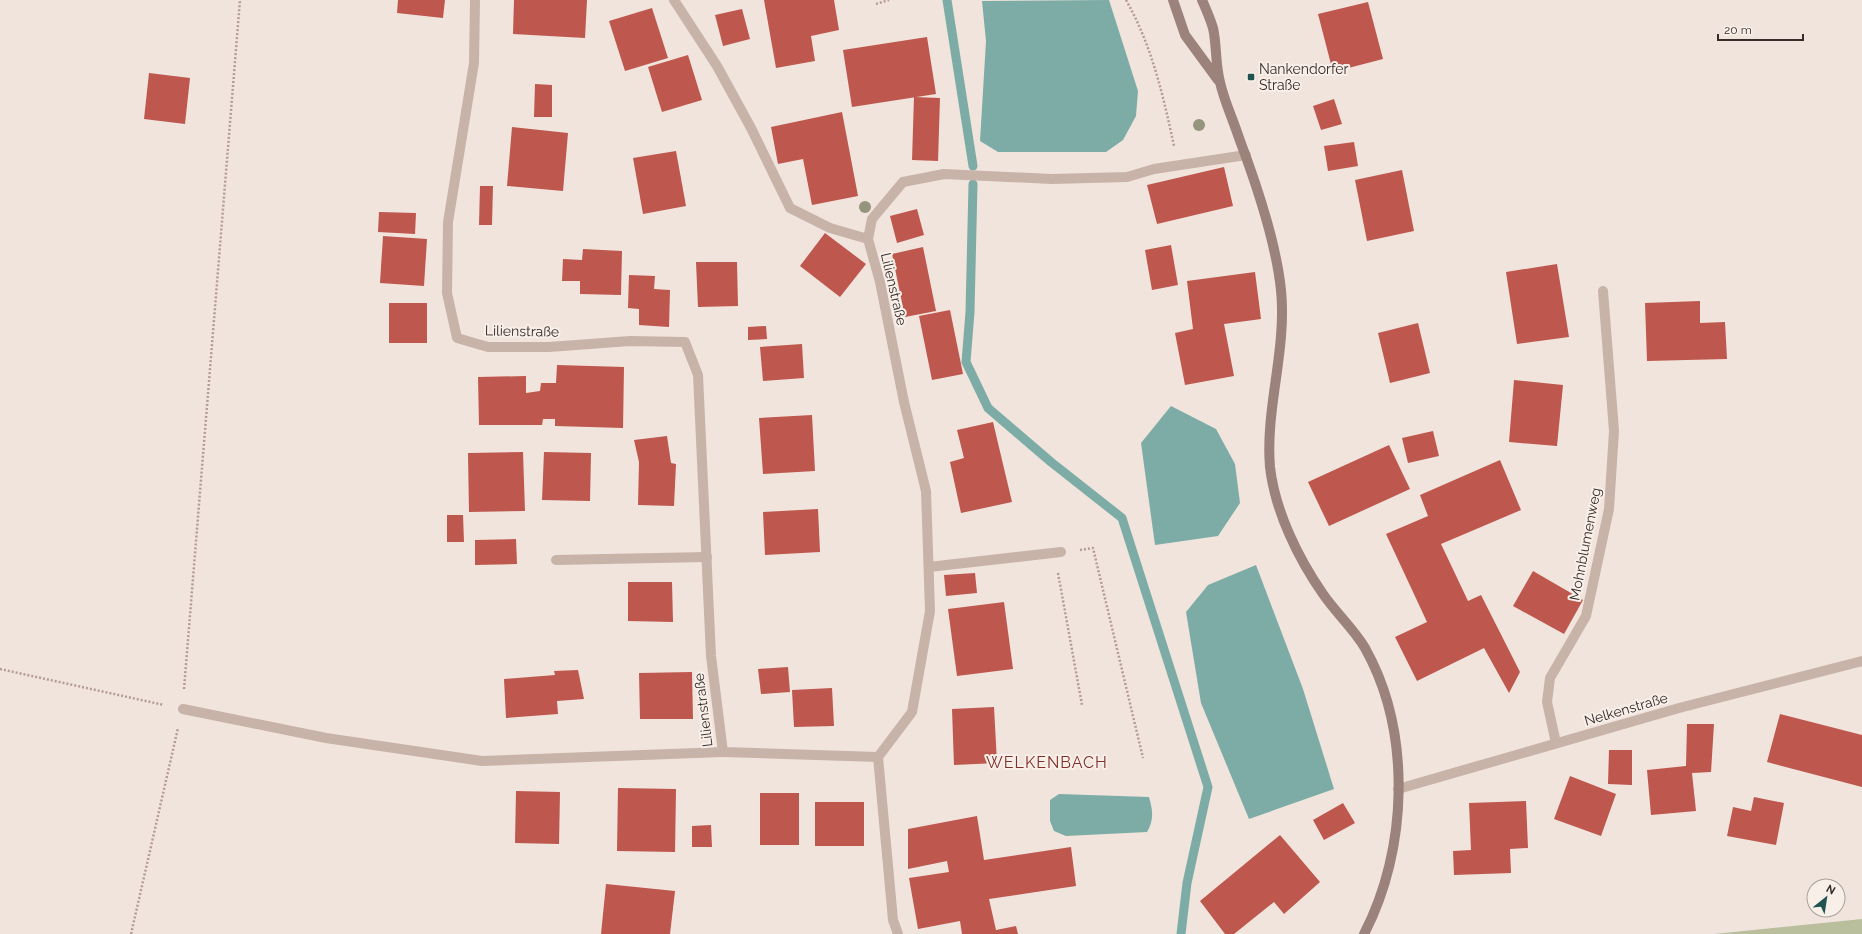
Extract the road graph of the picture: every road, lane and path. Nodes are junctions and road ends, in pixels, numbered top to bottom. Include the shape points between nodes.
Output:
1 (240, 0) edge
2 (475, 0) edge
3 (674, 0) edge
4 (889, 0) edge
5 (1126, 0) edge
6 (1173, 0) edge
7 (1202, 0) edge
8 (876, 4) dead end
9 (1220, 82) junction
10 (1246, 154) junction
11 (1178, 166) junction
12 (868, 240) junction
13 (1603, 291) dead end
14 (1058, 552) junction
15 (707, 557) junction
16 (556, 560) dead end
17 (929, 567) junction
18 (1862, 661) edge
19 (0, 669) edge
20 (1082, 705) dead end
21 (183, 709) junction
22 (1556, 743) junction
23 (722, 752) junction
24 (878, 757) junction
25 (1143, 758) dead end
26 (1398, 789) junction
27 (131, 934) edge
28 (898, 934) edge
29 (1364, 934) edge

1 - 21 path
2 - 15 street, Lilienstraße via 474,63 448,222 447,293 458,338 488,347 549,347 630,341 685,342 698,375
3 - 12 street, Lilienstraße via 717,66 790,208 830,228
4 - 8 path
5 - 11 path via 1154,63
6 - 9 main road via 1185,35
7 - 9 main road via 1212,27
9 - 10 main road
10 - 11 street
10 - 26 main road via 1276,257 1281,290 1282,344 1271,423 1270,468 1282,517 1298,554 1319,588 1364,646 1380,678 1392,715 1398,754
11 - 12 street via 1127,177 1052,179 944,174 904,182 872,219
12 - 17 street, Lilienstraße via 880,282 904,402 926,491
13 - 22 street, Mohnblumenweg via 1614,431 1609,509 1586,616 1550,678 1547,702
14 - 17 street
14 - 20 path
14 - 25 path via 1093,548
15 - 16 street
15 - 23 street, Lilienstraße via 711,656
17 - 24 street, Lilienstraße via 930,611 912,712
18 - 22 street, Nelkenstraße
19 - 21 path
21 - 23 street via 326,738 482,761
21 - 27 path
22 - 26 street, Nelkenstraße
23 - 24 street, Lilienstraße
24 - 28 street via 894,920
26 - 29 main road via 1394,839 1385,882

